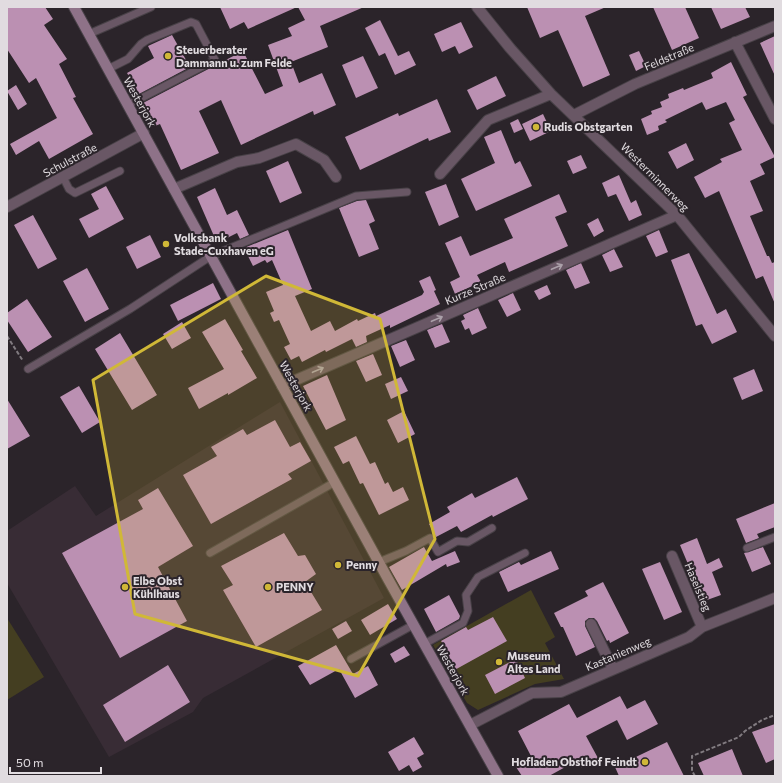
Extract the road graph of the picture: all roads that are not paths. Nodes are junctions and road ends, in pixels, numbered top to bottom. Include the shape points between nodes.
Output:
1 (74, 7) edge
2 (151, 7) edge
3 (480, 8) edge
4 (775, 26) edge
5 (89, 34) junction
6 (735, 42) junction
7 (108, 69) junction
8 (551, 94) junction
9 (128, 105) junction
10 (574, 115) junction
11 (775, 119) edge
12 (144, 133) junction
13 (120, 171) dead end
14 (440, 174) dead end
15 (63, 177) junction
16 (336, 177) dead end
17 (174, 189) junction
18 (407, 192) dead end
19 (7, 207) edge
20 (677, 215) junction
21 (211, 256) junction
22 (775, 336) edge
23 (28, 369) road end
24 (282, 386) junction
25 (335, 482) junction
26 (492, 528) dead end
27 (775, 537) edge
28 (747, 548) dead end
29 (210, 553) dead end
30 (525, 553) dead end
31 (672, 556) dead end
32 (379, 562) junction
33 (775, 598) edge
34 (590, 624) dead end
35 (413, 625) junction
36 (702, 627) junction
37 (424, 644) junction
38 (351, 659) dead end
39 (613, 669) junction
40 (470, 725) junction
41 (497, 775) edge

1 - 5 main road, Westerjork
2 - 5 lane
3 - 8 street, Westerminnerweg via 510,48
4 - 6 street, Feldstraße
5 - 7 main road, Westerjork
6 - 10 street, Feldstraße via 635,84
6 - 11 street
7 - 9 main road, Westerjork
7 - 9 lane via 128,58 147,40 191,22 196,24 214,60
8 - 10 street, Westerminnerweg
8 - 14 street via 488,120
9 - 12 main road, Westerjork
10 - 20 street, Westerminnerweg
12 - 15 street, Schulstraße
12 - 17 main road, Westerjork
13 - 15 lane via 75,193 69,189
15 - 19 street, Schulstraße
16 - 17 street via 324,160 296,144 259,158 237,162
17 - 21 main road, Westerjork
18 - 21 lane via 356,196
20 - 22 street, Westerminnerweg
24 -> 20 street, Kurze Straße
21 - 23 lane via 130,309
21 - 24 main road, Westerjork
24 - 25 main road, Westerjork
25 - 29 lane
25 - 32 main road, Westerjork
26 - 32 lane via 468,542 457,541 438,552 430,538
27 - 28 lane
30 - 37 lane via 478,577 466,595 468,611 463,623
31 - 36 street, Haselstieg
32 - 35 main road, Westerjork
33 - 36 street, Kastanienweg
34 - 39 street
35 - 37 main road, Westerjork
35 - 38 lane
36 - 39 street, Kastanienweg via 689,637
37 - 40 main road, Westerjork
39 - 40 street, Kastanienweg via 560,692 532,693
40 - 41 main road, Westerjork

